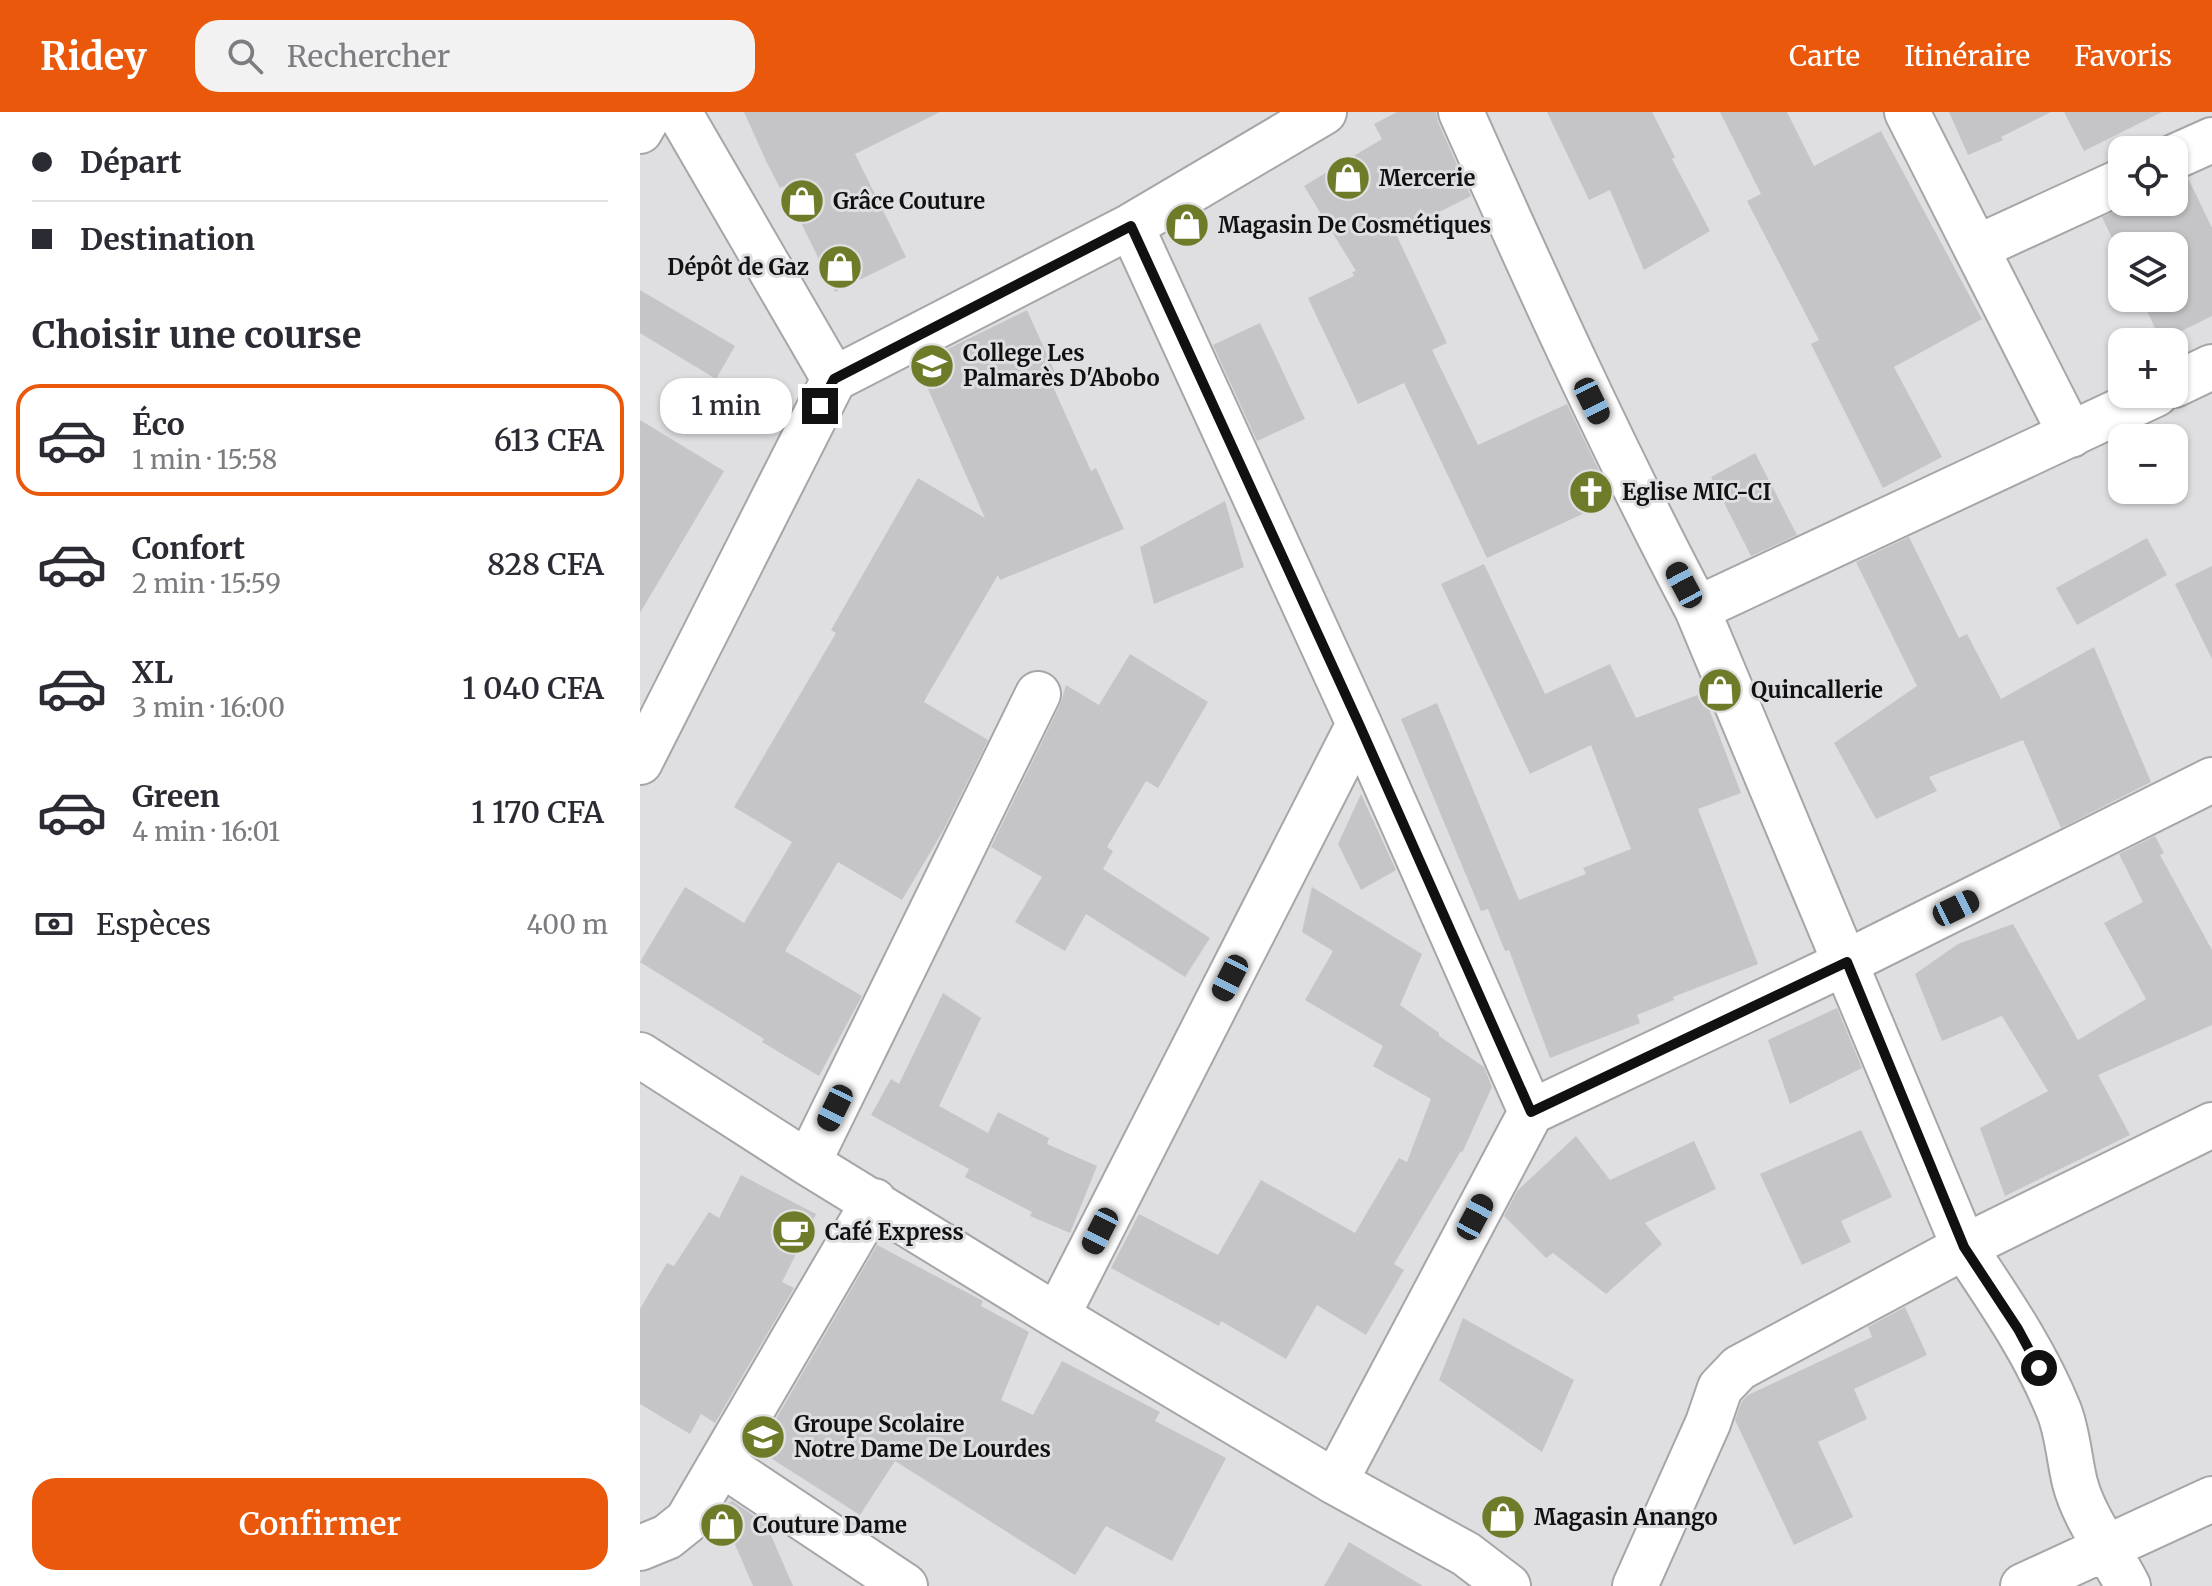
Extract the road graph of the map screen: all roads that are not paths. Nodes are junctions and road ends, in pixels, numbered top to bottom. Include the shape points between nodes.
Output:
1 (651, 112) edge
2 (679, 112) edge
3 (1324, 112) edge
4 (1461, 112) edge
5 (1907, 112) edge
6 (640, 131) edge
7 (2212, 140) edge
8 (2188, 151) edge
9 (2108, 187) edge
10 (1131, 226) junction
11 (1976, 248) junction
12 (2212, 367) edge
13 (2188, 378) edge
14 (834, 379) junction
15 (2127, 408) edge
16 (2071, 435) junction
17 (1697, 609) junction
18 (1038, 694) dead end
19 (1359, 724) junction
20 (640, 761) edge
21 (2212, 780) edge
22 (1847, 962) junction
23 (640, 1055) edge
24 (1531, 1112) junction
25 (2212, 1125) edge
26 (808, 1163) junction
27 (874, 1201) junction
28 (1964, 1247) junction
29 (1057, 1316) junction
30 (722, 1464) junction
31 (1335, 1482) junction
32 (2212, 1499) edge
33 (640, 1548) edge
34 (2118, 1567) edge
35 (905, 1586) edge
36 (1508, 1586) edge
37 (1635, 1586) edge
38 (2023, 1586) edge

1 - 6 street
2 - 14 street
3 - 10 street
4 - 17 street via 1581,378
5 - 11 street
7 - 8 street
9 - 11 street
10 - 14 street
10 - 19 street
11 - 16 street
12 - 13 street
14 - 20 street
15 - 16 street
16 - 17 street
17 - 22 street
18 - 26 street
19 - 24 street
19 - 29 street
21 - 22 street
22 - 24 street
22 - 28 street
23 - 26 street
24 - 31 street
25 - 28 street
26 - 27 street
27 - 29 street
27 - 30 street
28 - 34 street via 2039,1368 2060,1414 2083,1505
28 - 37 street via 1729,1378 1720,1388
29 - 31 street
30 - 33 street via 687,1521
30 - 35 street
31 - 36 street via 1466,1554
32 - 34 street
34 - 38 street

